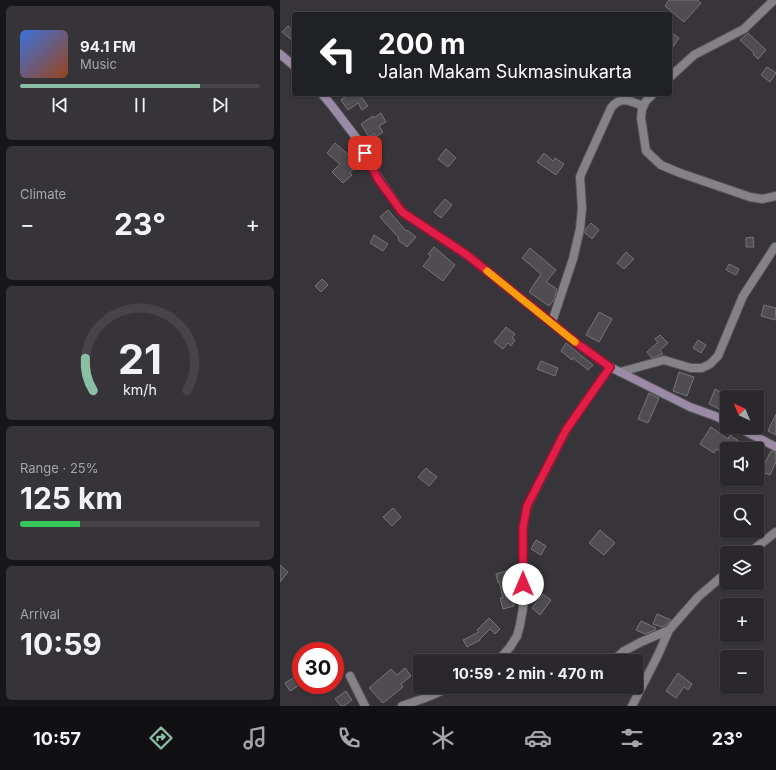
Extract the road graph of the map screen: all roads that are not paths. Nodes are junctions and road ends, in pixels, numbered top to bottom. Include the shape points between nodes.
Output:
1 (774, 0) edge
2 (280, 54) edge
3 (292, 64) edge
4 (672, 75) edge
5 (324, 96) edge
6 (651, 96) edge
7 (643, 106) junction
8 (776, 196) edge
9 (774, 247) dead end
10 (552, 322) junction
11 (610, 367) junction
12 (620, 372) junction
13 (720, 418) edge
14 (751, 434) edge
15 (776, 446) edge
16 (776, 532) edge
17 (758, 546) edge
18 (720, 578) edge
19 (669, 630) junction
20 (504, 654) edge
21 (621, 654) edge
22 (350, 676) dead end
23 (434, 694) edge
24 (365, 706) edge
25 (402, 706) edge
26 (632, 706) edge

1 - 4 street via 744,29 694,55
2 - 3 street
5 - 10 street via 358,140 378,179 402,212 467,255
6 - 7 street
7 - 8 street via 641,118 646,151 661,165 750,197 762,199
7 - 10 street via 622,100 615,102 582,172 580,230
9 - 12 street via 743,296 714,360 702,368 691,368 664,360
10 - 11 street
11 - 12 street
11 - 20 street via 566,430 527,506 523,528 523,608 517,636
12 - 13 street via 690,407
14 - 15 street
16 - 17 street
18 - 19 street via 698,597
19 - 21 street
19 - 26 street
22 - 24 street
23 - 25 street

